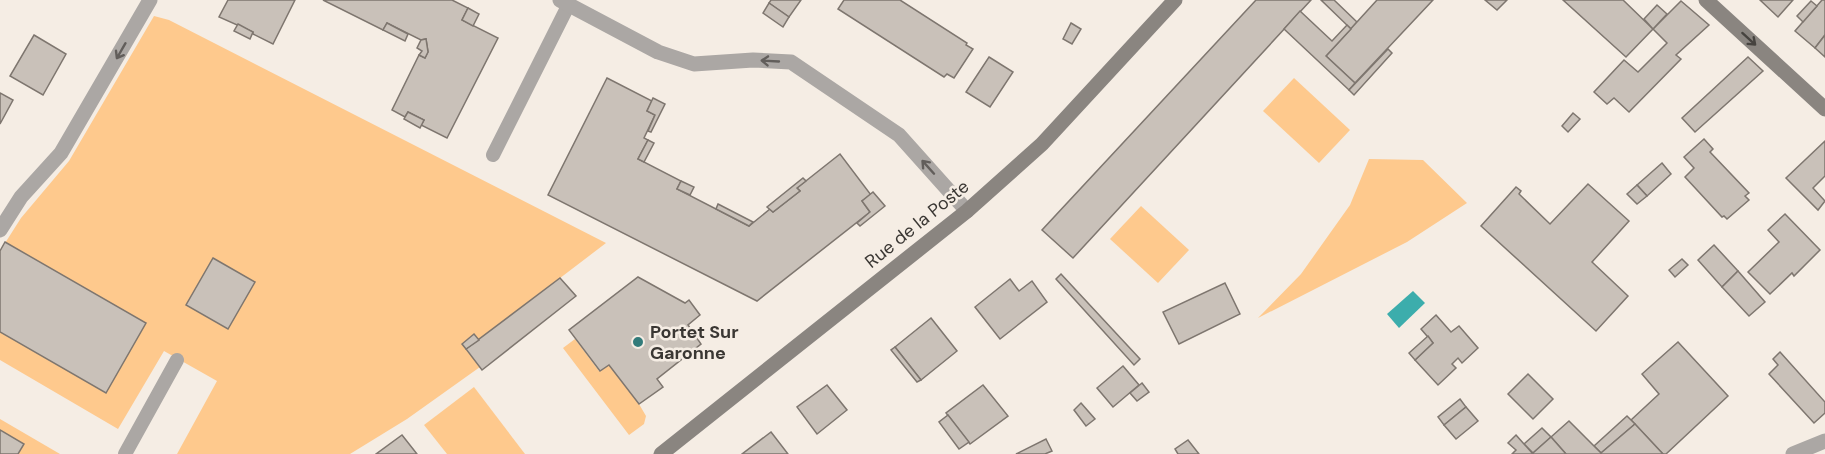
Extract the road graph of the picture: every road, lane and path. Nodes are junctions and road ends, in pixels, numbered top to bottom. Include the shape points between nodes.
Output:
1 (150, 0) edge
2 (1175, 0) edge
3 (1706, 0) edge
4 (563, 1) edge
5 (1825, 109) edge
6 (493, 155) dead end
7 (967, 211) junction
8 (0, 230) edge
9 (177, 360) dead end
10 (1825, 441) edge
11 (125, 454) edge
12 (661, 454) edge
13 (1793, 454) edge

1 -> 8 street via 62,153 21,197
2 - 7 street, Rue de la Poste via 1042,144
3 -> 5 street
4 - 6 lane
7 -> 4 street via 899,135 791,62 694,64 658,52
7 - 12 street, Rue de la Poste
9 - 11 lane
10 - 13 street

